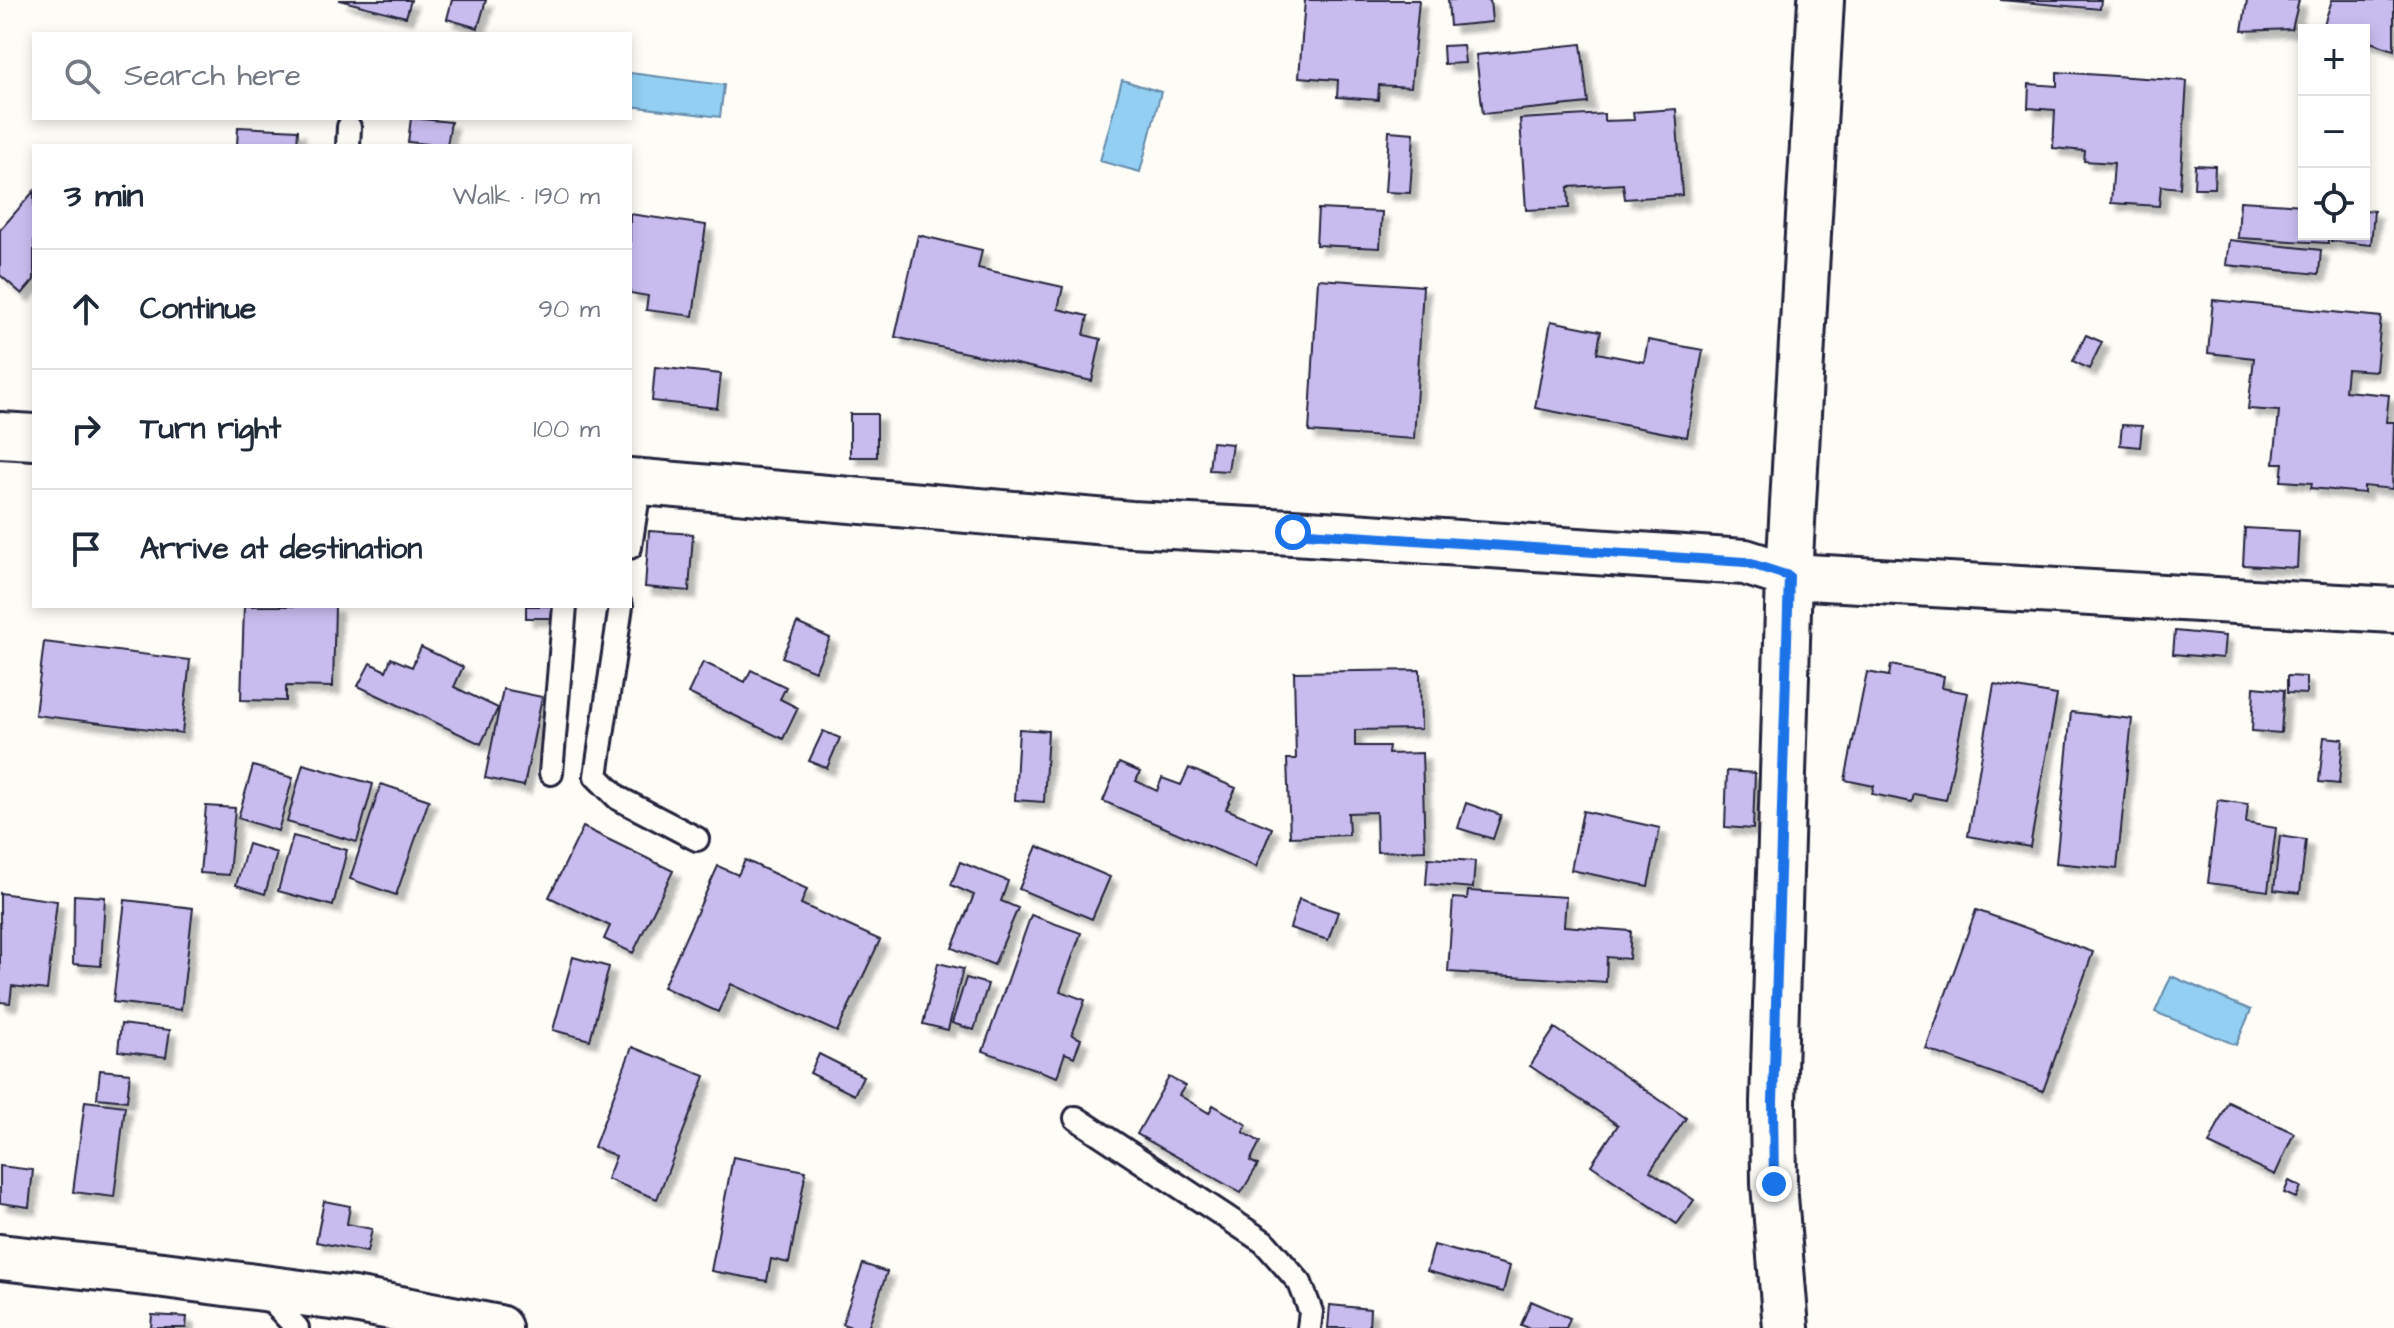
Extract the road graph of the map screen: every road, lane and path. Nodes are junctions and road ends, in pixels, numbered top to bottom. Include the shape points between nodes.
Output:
1 (1821, 0) edge
2 (0, 435) edge
3 (32, 437) edge
4 (635, 481) edge
5 (632, 521) edge
6 (1789, 576) junction
7 (565, 608) edge
8 (621, 608) edge
9 (2394, 610) edge
10 (551, 773) dead end
11 (697, 839) dead end
12 (1076, 1118) dead end
13 (0, 1257) edge
14 (257, 1287) junction
15 (297, 1328) edge
16 (496, 1328) edge
17 (1309, 1328) edge
18 (1786, 1328) edge

1 - 6 street
2 - 3 street
4 - 5 lane
4 - 6 street via 1131,524 1745,562
6 - 9 street
6 - 18 street via 1773,1103
7 - 10 lane
8 - 11 lane via 596,776 618,798
12 - 17 lane via 1264,1242 1300,1283 1311,1312
13 - 14 street
14 - 15 lane
14 - 16 street

